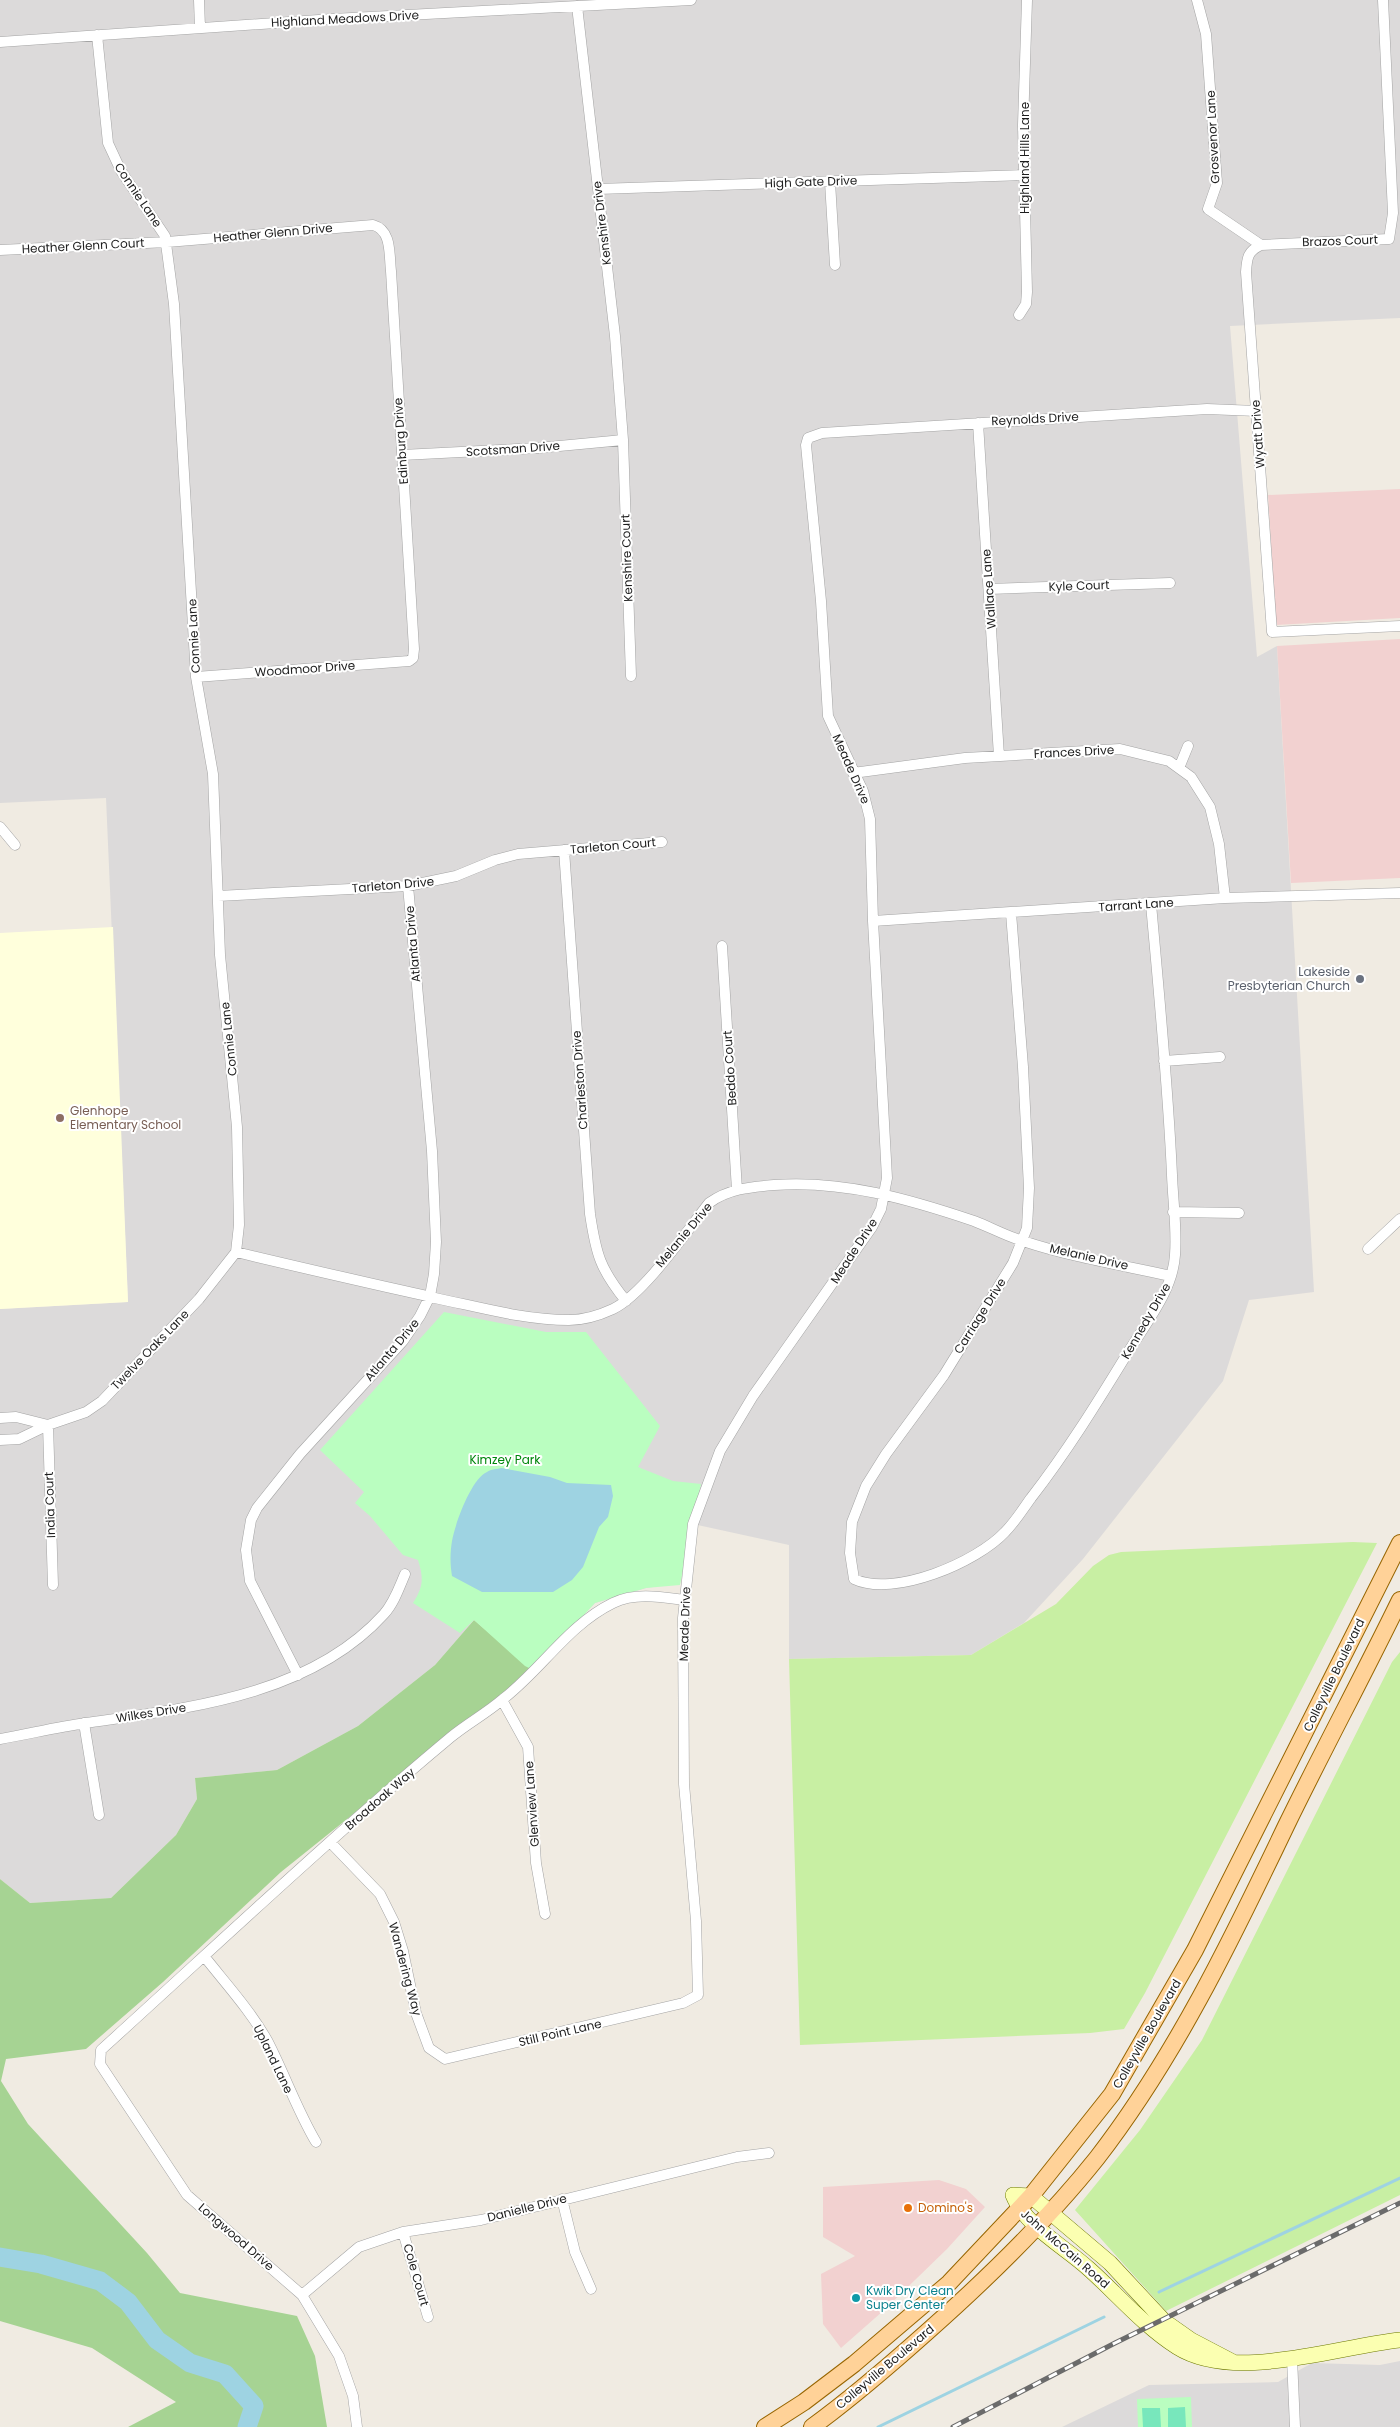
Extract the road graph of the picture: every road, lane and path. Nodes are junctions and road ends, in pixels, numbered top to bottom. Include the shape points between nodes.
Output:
1 (199, 0) edge
2 (691, 0) edge
3 (1027, 0) edge
4 (1197, 0) edge
5 (1383, 0) edge
6 (577, 6) junction
7 (200, 28) junction
8 (98, 35) junction
9 (0, 42) edge
10 (1395, 149) edge
11 (1024, 175) junction
12 (830, 182) junction
13 (598, 189) junction
14 (379, 227) joint
15 (166, 242) junction
16 (1261, 245) junction
17 (0, 250) edge
18 (836, 265) dead end
19 (1019, 315) dead end
20 (1257, 412) junction
21 (978, 423) junction
22 (814, 434) joint
23 (623, 440) junction
24 (402, 455) junction
25 (1170, 583) dead end
26 (989, 590) junction
27 (1400, 626) edge
28 (413, 658) joint
29 (632, 676) dead end
30 (196, 677) junction
31 (1188, 746) dead end
32 (999, 756) junction
33 (1179, 768) junction
34 (853, 772) junction
35 (0, 828) edge
36 (662, 842) dead end
37 (15, 845) dead end
38 (564, 850) junction
39 (408, 886) junction
40 (1400, 893) edge
41 (218, 896) junction
42 (1225, 898) junction
43 (1151, 904) junction
44 (1011, 914) junction
45 (873, 921) junction
46 (722, 946) dead end
47 (1220, 1057) dead end
48 (1164, 1061) junction
49 (737, 1190) junction
50 (884, 1194) junction
51 (1173, 1212) junction
52 (1239, 1213) dead end
53 (1400, 1219) edge
54 (1022, 1241) junction
55 (1368, 1249) dead end
56 (236, 1252) junction
57 (1171, 1276) junction
58 (430, 1296) junction
59 (626, 1301) junction
60 (0, 1418) edge
61 (48, 1425) junction
62 (0, 1440) edge
63 (1400, 1543) edge
64 (964, 1561) joint
65 (405, 1574) dead end
66 (53, 1584) dead end
67 (684, 1600) junction
68 (1400, 1600) edge
69 (298, 1675) junction
70 (502, 1700) junction
71 (84, 1723) junction
72 (0, 1740) edge
73 (1286, 1773) junction
74 (1307, 1784) junction
75 (99, 1815) dead end
76 (330, 1842) junction
77 (545, 1914) dead end
78 (204, 1956) junction
79 (684, 2003) joint
80 (100, 2053) joint
81 (436, 2055) joint
82 (316, 2142) dead end
83 (769, 2153) dead end
84 (1031, 2196) junction
85 (562, 2199) junction
86 (1018, 2208) junction
87 (1051, 2214) junction
88 (1039, 2228) junction
89 (403, 2232) junction
90 (591, 2289) dead end
91 (302, 2295) junction
92 (428, 2317) dead end
93 (1400, 2340) edge
94 (1292, 2358) junction
95 (1233, 2362) junction
96 (357, 2427) edge
97 (765, 2427) edge
98 (812, 2427) edge
99 (1295, 2427) edge

1 - 7 street
2 - 6 street, Highland Meadows Drive
3 - 11 street, Highland Hills Lane
4 - 16 street, Grosvenor Lane via 1206,34 1217,183 1208,209
5 - 10 street, Brazos Court
6 - 7 street, Highland Meadows Drive
6 - 13 street, Kenshire Drive
7 - 8 street, Highland Meadows Drive
8 - 9 street, Highland Meadows Drive
8 - 15 street, Connie Lane via 110,149 159,225
10 - 16 street, Brazos Court via 1389,239
11 - 12 street, High Gate Drive
11 - 19 street, Highland Hills Lane via 1027,292 1026,304
12 - 13 street, High Gate Drive
12 - 18 street
13 - 23 street, Kenshire Drive
14 - 15 street, Heather Glenn Drive
14 - 24 street, Edinburg Drive via 385,232 391,271
15 - 17 street, Heather Glenn Court
15 - 30 street, Connie Lane via 174,304
16 - 20 street, Wyatt Drive via 1251,250 1246,272
20 - 21 street, Reynolds Drive via 1207,409
20 - 27 street, Wyatt Drive via 1272,632
21 - 22 street, Reynolds Drive
21 - 26 street, Wallace Lane
22 - 34 street, Meade Drive via 806,445 828,716
23 - 24 street, Scotsman Drive
23 - 29 street, Kenshire Court
24 - 28 street, Edinburg Drive
25 - 26 street, Kyle Court
26 - 32 street, Wallace Lane
28 - 30 street, Woodmoor Drive via 409,661
30 - 41 street, Connie Lane via 213,774
31 - 33 street
32 - 33 street, Frances Drive via 1120,749 1150,754
32 - 34 street, Frances Drive
33 - 42 street, Frances Drive via 1196,782 1210,807 1219,844
34 - 45 street, Meade Drive via 863,791 870,818
35 - 37 street
36 - 38 street, Tarleton Court
38 - 39 street, Tarleton Drive via 518,854 456,876
38 - 59 street, Charleston Drive via 590,1214 600,1264
39 - 41 street, Tarleton Drive
39 - 58 street, Atlanta Drive via 432,1151 436,1242
40 - 42 street, Tarrant Lane
41 - 56 street, Connie Lane via 220,955 237,1128 239,1225
42 - 43 street, Tarrant Lane
43 - 44 street, Tarrant Lane
43 - 48 street, Kennedy Drive
44 - 45 street, Tarrant Lane
44 - 54 street, Carriage Drive via 1029,1188 1027,1228
45 - 50 street, Meade Drive via 887,1178
46 - 49 street, Beddo Court
47 - 48 street
48 - 51 street, Kennedy Drive
49 - 50 street, Melanie Drive via 797,1183 846,1186
49 - 59 street, Melanie Drive via 709,1203 645,1283
50 - 54 street, Melanie Drive via 974,1222
50 - 67 street, Meade Drive via 872,1227 753,1396 720,1451 693,1524
51 - 52 street
51 - 57 street, Kennedy Drive via 1175,1256
53 - 55 street
54 - 57 street, Melanie Drive
54 - 64 street, Carriage Drive via 1013,1263 944,1375 866,1486 852,1522 852,1574 861,1582 882,1584 932,1576
56 - 58 street, Melanie Drive
56 - 61 street, Twelve Oaks Lane via 199,1300 102,1401 86,1412
57 - 64 street, Kennedy Drive via 1154,1311 1048,1477 1005,1532
58 - 59 street, Melanie Drive via 541,1318 571,1320 593,1316
58 - 69 street, Atlanta Drive via 403,1342 300,1454 251,1520 246,1550 250,1581
60 - 61 street via 16,1417
61 - 62 street, Twelve Oaks Lane via 19,1439
61 - 66 street, India Court
63 - 73 main road, Colleyville Boulevard
65 - 69 street, Wilkes Drive via 384,1614 348,1646
67 - 70 street, Broadoak Way via 633,1597 616,1601 592,1614
67 - 79 street, Meade Drive via 684,1784 699,1983 698,1995
68 - 74 main road, Colleyville Boulevard
69 - 71 street, Wilkes Drive via 234,1698 154,1714
70 - 76 street, Broadoak Way via 453,1736
70 - 77 street, Glenview Lane via 528,1747 536,1863
71 - 72 street, Wilkes Drive
71 - 75 street
73 - 74 main road
73 - 84 main road, Colleyville Boulevard via 1196,1950 1134,2058 1106,2101
74 - 87 main road, Colleyville Boulevard via 1243,1917 1180,2034 1098,2156
76 - 78 street, Broadoak Way
76 - 81 street, Wandering Way via 380,1894 394,1922 416,2013 429,2048
78 - 80 street, Broadoak Way
78 - 82 street, Upland Lane via 268,2042 302,2119
79 - 81 street, Still Point Lane via 451,2058
80 - 91 street, Longwood Drive via 100,2064 187,2195
83 - 85 street, Danielle Drive via 737,2157
84 - 86 main road, Colleyville Boulevard
84 - 87 main road, John McCain Road
85 - 89 street, Danielle Drive via 481,2220
85 - 90 street via 575,2252
86 - 88 main road, John McCain Road
86 - 97 main road, Colleyville Boulevard via 949,2283 854,2364
87 - 88 main road, Colleyville Boulevard
87 - 95 main road, John McCain Road via 1110,2263 1164,2321 1200,2346
88 - 95 main road, John McCain Road via 1177,2347 1217,2363
88 - 98 main road, Colleyville Boulevard via 913,2344
89 - 91 street, Danielle Drive via 359,2247
89 - 92 street, Cole Court
91 - 96 street, Longwood Drive via 340,2356 353,2396
93 - 94 main road, John McCain Road
94 - 95 main road, John McCain Road via 1265,2363
94 - 99 street

